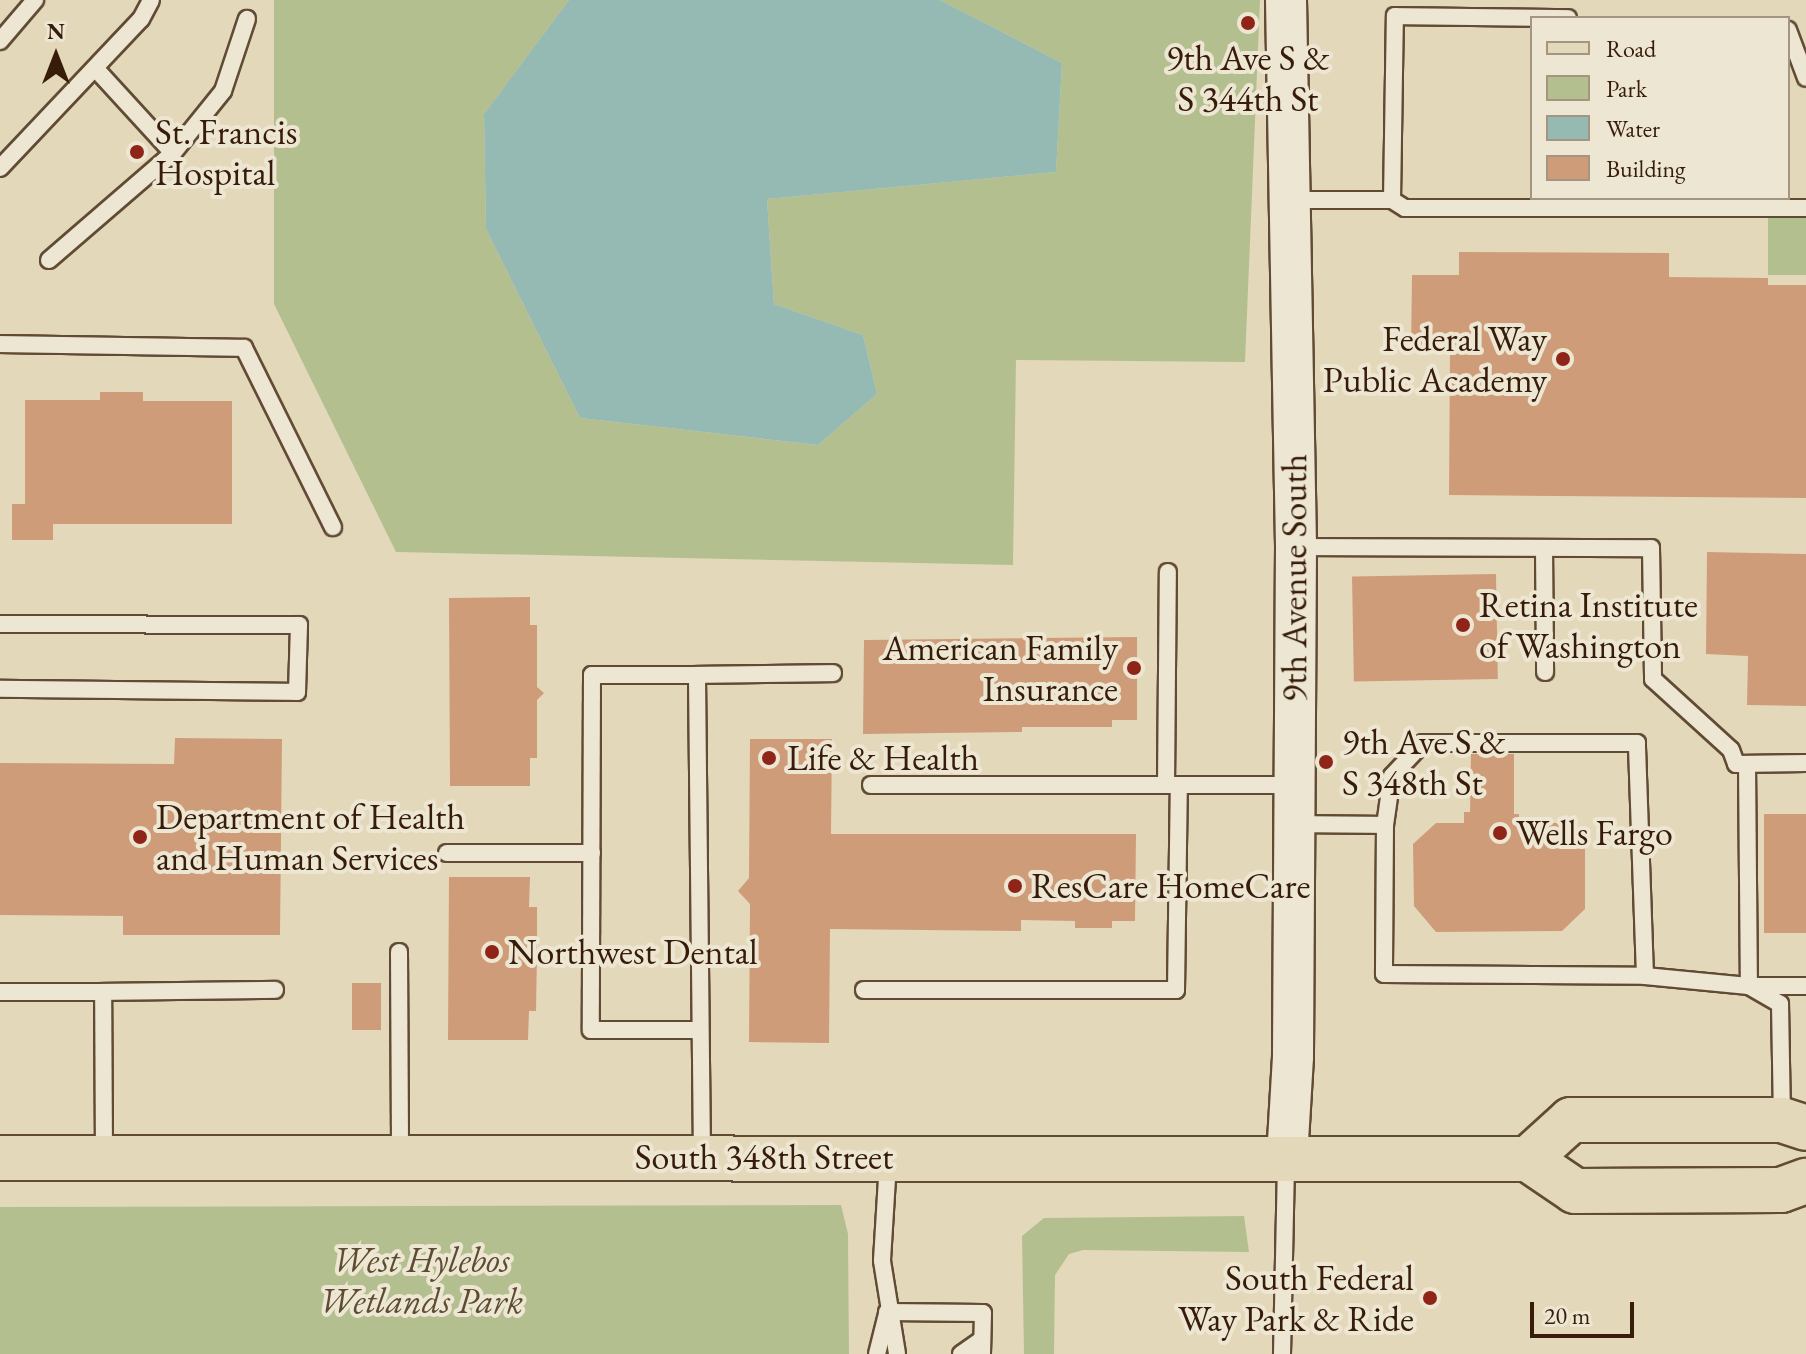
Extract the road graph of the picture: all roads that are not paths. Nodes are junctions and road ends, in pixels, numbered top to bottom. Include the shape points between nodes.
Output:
1 (35, 0) edge
2 (151, 0) edge
3 (1286, 0) edge
4 (1530, 18) edge
5 (247, 19) dead end
6 (1790, 35) edge
7 (0, 41) edge
8 (95, 68) junction
9 (1806, 78) edge
10 (173, 153) junction
11 (0, 168) edge
12 (1293, 200) junction
13 (1392, 200) junction
14 (1806, 208) edge
15 (49, 260) dead end
16 (0, 344) edge
17 (333, 527) dead end
18 (1296, 547) junction
19 (1544, 548) junction
20 (1168, 572) dead end
21 (0, 624) edge
22 (1545, 672) dead end
23 (833, 673) dead end
24 (697, 675) junction
25 (0, 689) edge
26 (1806, 763) edge
27 (1747, 764) junction
28 (871, 785) dead end
29 (1172, 785) junction
30 (1292, 785) junction
31 (1295, 824) junction
32 (1385, 825) junction
33 (447, 853) dead end
34 (592, 853) junction
35 (399, 952) dead end
36 (1645, 976) junction
37 (1749, 986) junction
38 (1806, 986) edge
39 (275, 990) dead end
40 (864, 990) dead end
41 (0, 992) edge
42 (103, 992) junction
43 (700, 1030) junction
44 (1794, 1124) edge
45 (888, 1156) junction
46 (104, 1157) junction
47 (400, 1157) junction
48 (702, 1157) junction
49 (1287, 1157) junction
50 (0, 1158) edge
51 (1528, 1159) junction
52 (1806, 1181) edge
53 (887, 1312) junction
54 (982, 1347) edge
55 (877, 1354) edge
56 (897, 1354) edge
57 (961, 1354) edge
58 (1282, 1354) edge

1 - 7 lane
2 - 8 lane via 141,19
3 - 12 street, 9th Avenue South
4 - 13 lane via 1395,16
5 - 10 lane via 223,91
6 - 9 lane
8 - 10 lane
8 - 11 lane
10 - 15 lane
12 - 13 lane
12 - 18 street, 9th Avenue South
13 - 14 lane via 1405,208
16 - 17 lane via 244,348
18 - 19 lane
18 - 30 street, 9th Avenue South
19 - 22 lane
19 - 27 lane via 1651,548 1653,679 1731,750 1736,764
20 - 29 lane
21 - 25 lane via 299,625 297,692
23 - 24 lane
24 - 34 lane via 592,675
24 - 43 lane
26 - 27 lane
27 - 37 lane
28 - 29 lane
29 - 30 lane
29 - 40 lane via 1176,990
30 - 31 street, 9th Avenue South
31 - 32 lane
31 - 49 street, 9th Avenue South
32 - 36 lane via 1384,974
32 - 36 lane via 1392,776 1423,743 1637,743
33 - 34 lane
34 - 43 lane via 591,1030
35 - 47 lane
36 - 37 lane
37 - 38 lane
37 - 44 lane via 1780,1004
39 - 42 lane
41 - 42 lane
42 - 46 lane
43 - 48 lane
44 - 51 main road via 1571,1120
45 - 48 main road, South 348th Street
45 - 49 main road, South 348th Street
45 - 53 lane via 882,1261
46 - 47 main road, South 348th Street
46 - 50 main road, South 348th Street
47 - 48 main road, South 348th Street
49 - 51 main road, South 348th Street
49 - 58 lane
51 - 52 main road via 1575,1191 1781,1190
53 - 54 lane via 983,1313
53 - 55 lane
53 - 56 lane
54 - 57 lane

